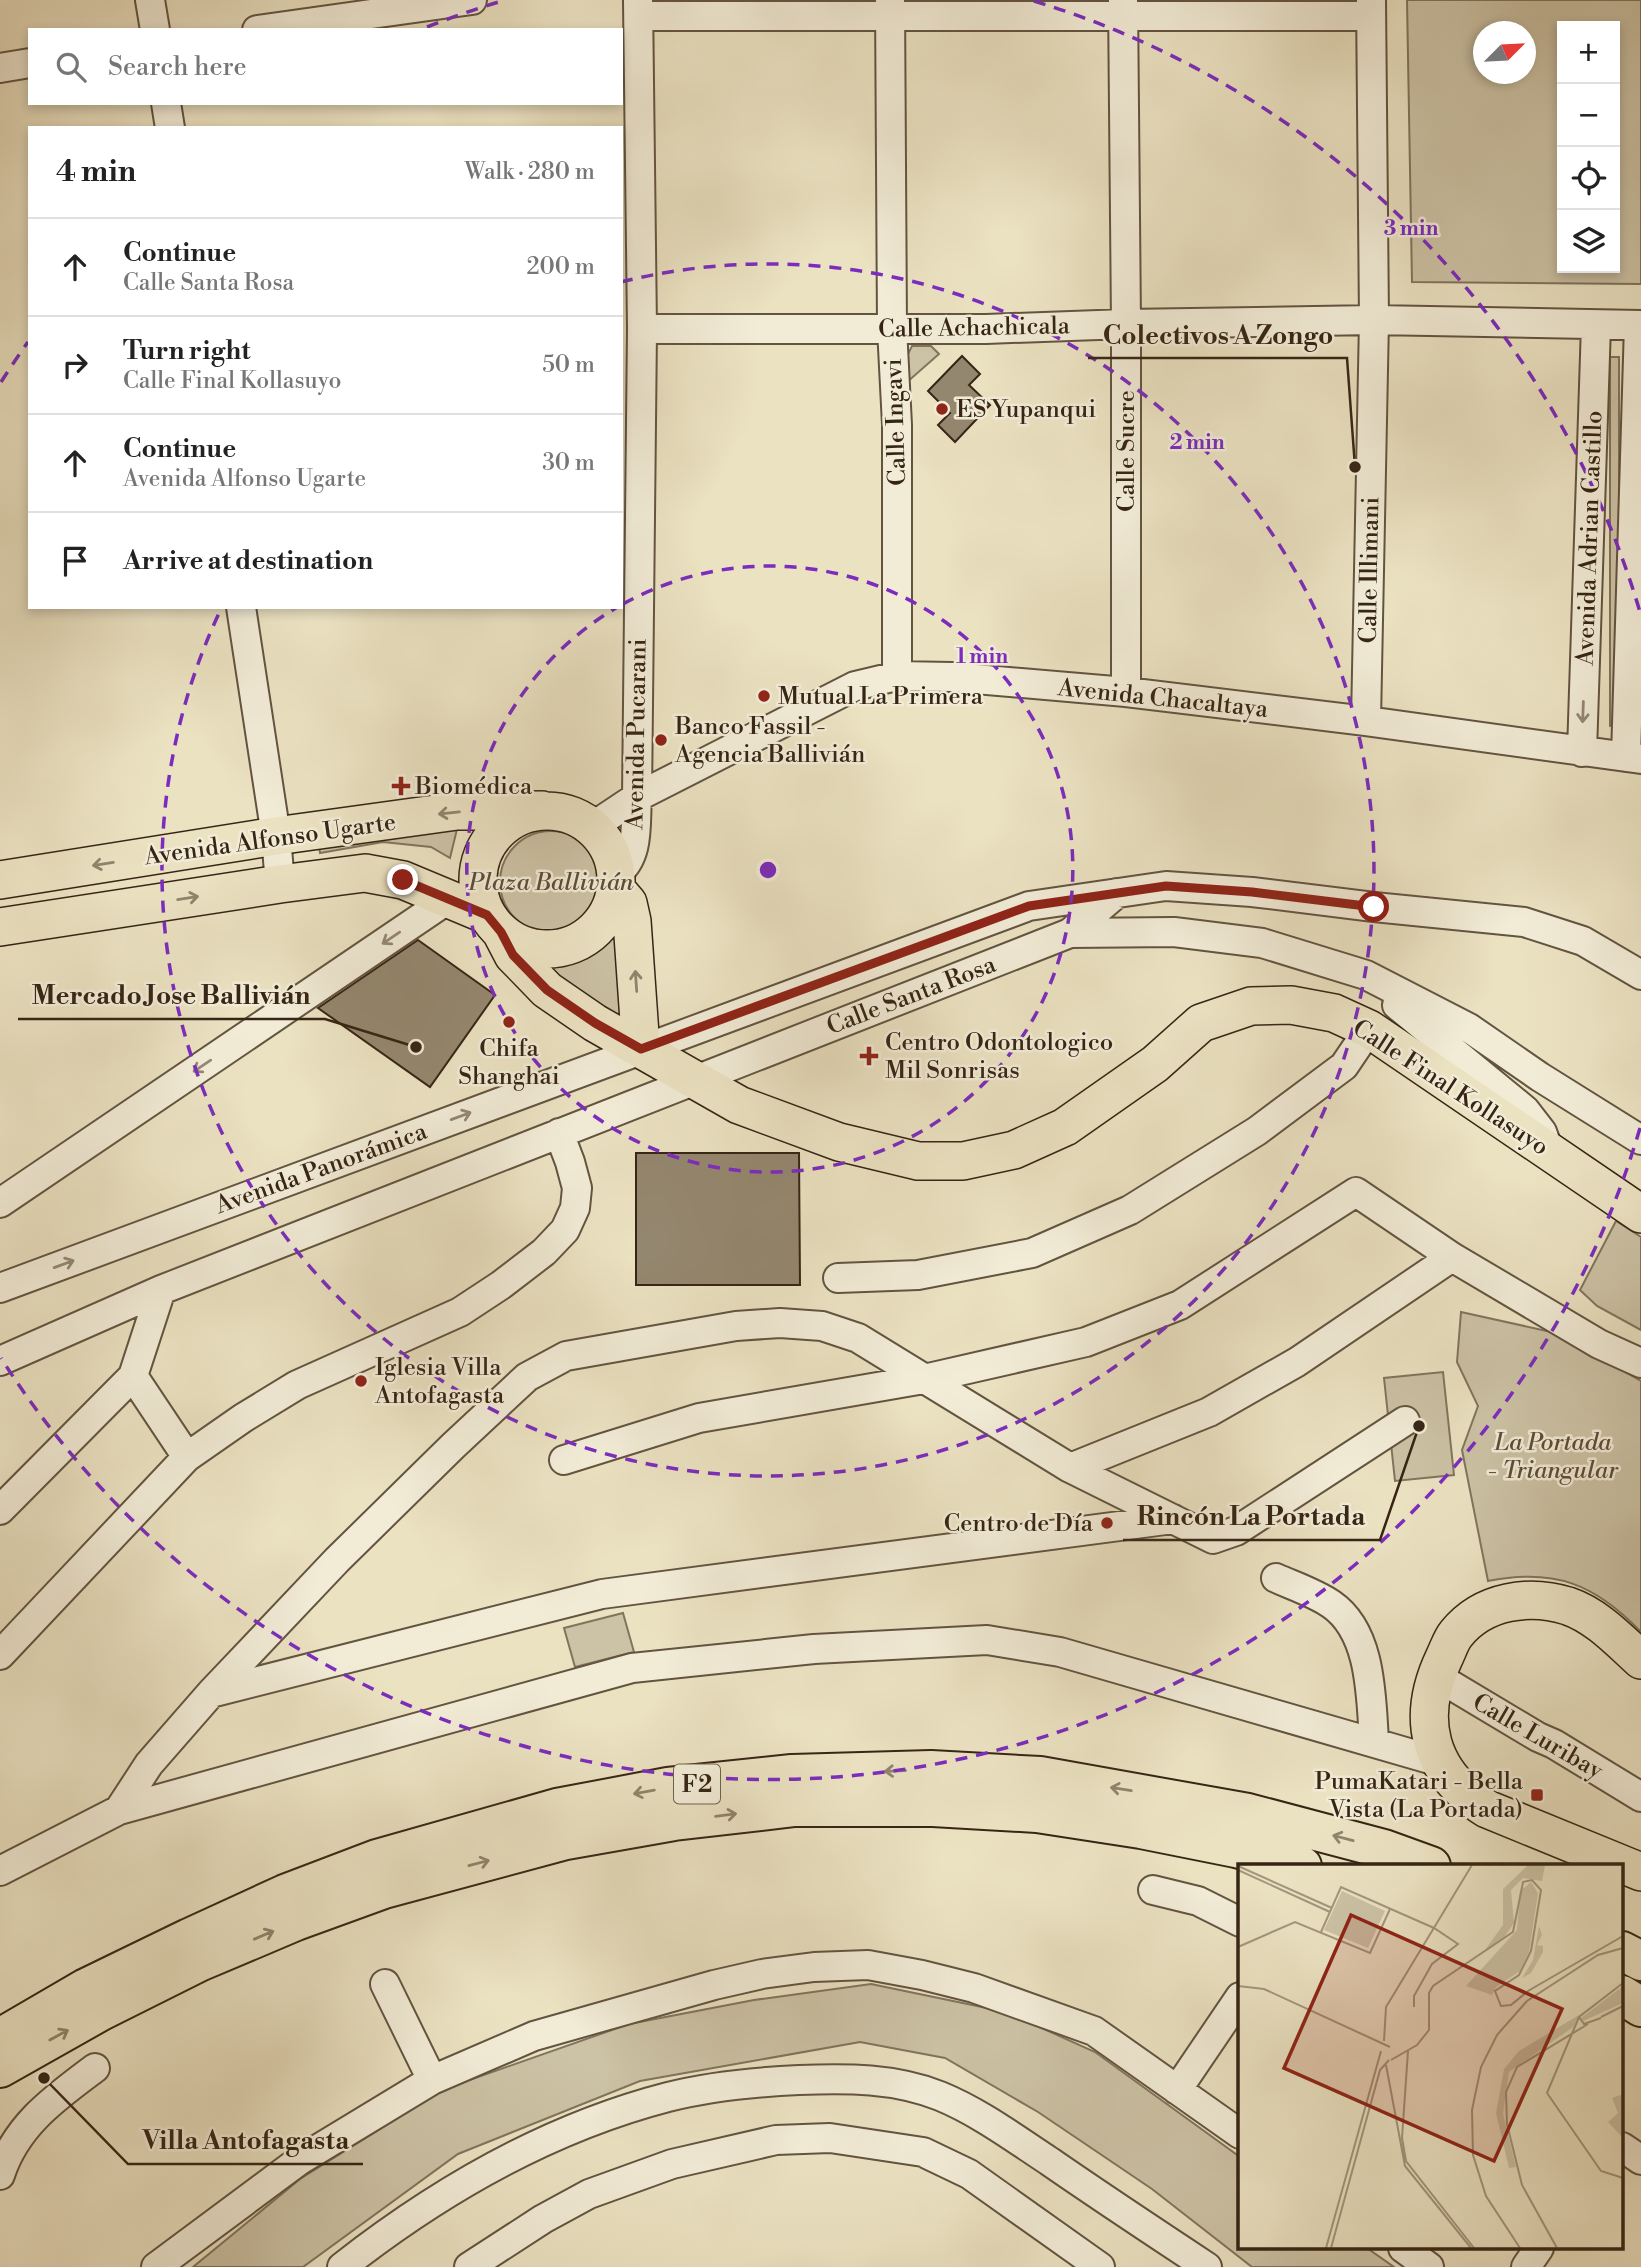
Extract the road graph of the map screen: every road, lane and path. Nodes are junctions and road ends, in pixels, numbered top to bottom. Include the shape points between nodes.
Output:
1 (150, 0) edge
2 (472, 0) edge
3 (638, 8) edge
4 (890, 8) edge
5 (1123, 8) edge
6 (1371, 8) edge
7 (155, 28) edge
8 (271, 28) edge
9 (28, 63) edge
10 (0, 68) edge
11 (166, 105) edge
12 (170, 126) edge
13 (1374, 320) junction
14 (1126, 324) junction
15 (1596, 325) junction
16 (1640, 325) edge
17 (892, 328) junction
18 (642, 329) junction
19 (242, 609) edge
20 (897, 676) junction
21 (1126, 692) junction
22 (1366, 720) junction
23 (1582, 751) junction
24 (1633, 758) edge
25 (637, 797) junction
26 (542, 810) junction
27 (592, 827) junction
28 (276, 836) junction
29 (0, 880) edge
30 (616, 881) junction
31 (280, 884) junction
32 (1117, 893) junction
33 (447, 900) junction
34 (494, 924) junction
35 (0, 928) edge
36 (1070, 933) junction
37 (1366, 975) junction
38 (1641, 975) edge
39 (1369, 1029) junction
40 (641, 1049) junction
41 (694, 1079) junction
42 (559, 1133) junction
43 (1641, 1140) edge
44 (1549, 1151) junction
45 (0, 1203) edge
46 (1641, 1214) edge
47 (1452, 1257) junction
48 (838, 1278) dead end
49 (0, 1287) edge
50 (161, 1290) junction
51 (0, 1362) edge
52 (1641, 1363) edge
53 (133, 1376) junction
54 (924, 1379) junction
55 (1405, 1421) dead end
56 (187, 1457) junction
57 (564, 1460) dead end
58 (1070, 1468) junction
59 (0, 1510) edge
60 (1173, 1519) junction
61 (1276, 1578) dead end
62 (0, 1655) edge
63 (1641, 1660) edge
64 (1434, 1679) junction
65 (211, 1693) junction
66 (1374, 1741) junction
67 (1440, 1762) junction
68 (1641, 1797) edge
69 (119, 1810) junction
70 (1294, 1864) edge
71 (1425, 1864) edge
72 (1621, 1864) edge
73 (1624, 1865) edge
74 (0, 1871) edge
75 (1641, 1872) edge
76 (1153, 1890) dead end
77 (1238, 1921) edge
78 (1624, 1952) edge
79 (1641, 1961) edge
80 (385, 1984) dead end
81 (1624, 1996) edge
82 (1238, 2000) edge
83 (1641, 2007) edge
84 (0, 2038) edge
85 (0, 2068) edge
86 (95, 2068) dead end
87 (432, 2080) junction
88 (1177, 2090) junction
89 (1238, 2133) edge
90 (1624, 2148) edge
91 (1641, 2160) edge
92 (0, 2175) edge
93 (1406, 2250) edge
94 (1538, 2250) edge
95 (156, 2267) edge
96 (342, 2267) edge
97 (469, 2267) edge
98 (1100, 2267) edge
99 (1207, 2267) edge
100 (1429, 2267) edge
101 (1526, 2267) edge

1 - 7 street
2 - 8 street
3 - 4 street
3 - 18 street, Avenida Pucarani
4 - 5 street
4 - 17 street, Calle Ingavi
5 - 6 street
5 - 14 street, Calle Sucre
6 - 13 street, Calle Illimani
9 - 10 street
11 - 12 street
13 - 14 street, Calle Achachicala
13 - 15 street, Calle Achachicala
13 - 22 street, Calle Illimani
14 - 17 street, Calle Achachicala
14 - 21 street, Calle Sucre
15 - 16 street, Calle Achachicala
15 -> 23 street, Avenida Adrian Castillo
16 - 24 street, Avenida Adrian Castillo
17 - 18 street, Calle Achachicala
17 - 20 street, Calle Ingavi via 897,425
18 - 25 street, Avenida Pucarani
19 - 28 street
20 - 21 street, Avenida Chacaltaya
20 - 25 street, Avenida Chacaltaya via 855,686
21 - 22 street, Avenida Chacaltaya
22 - 23 street, Avenida Chacaltaya
23 - 24 street, Avenida Chacaltaya
25 - 27 street, Avenida Chacaltaya
25 - 30 street, Avenida Pucarani via 633,854
26 - 27 main road via 569,814
26 -> 28 main road, Avenida Alfonso Ugarte via 457,811
26 - 34 main road via 517,817 489,842 478,878 480,898
27 - 30 main road via 609,848
28 -> 29 main road, Avenida Alfonso Ugarte
28 - 31 street
30 - 34 main road via 608,914 578,943 538,949 525,946
40 -> 30 main road via 632,921
31 - 33 main road, Avenida Alfonso Ugarte via 365,873 403,880
35 -> 31 main road, Avenida Alfonso Ugarte
32 - 36 street, Calle Santa Rosa
32 - 38 street, Calle Santa Rosa via 1166,886 1227,890 1524,922 1583,941
32 - 40 street, Calle Santa Rosa via 1029,906
33 - 34 main road, Avenida Alfonso Ugarte
33 -> 45 street
34 - 40 main road, Calle Final Kollasuyo via 513,955 547,990
36 - 37 street, Calle Final Kollasuyo via 1174,932 1262,943
36 - 41 street, Calle Santa Rosa
37 - 43 street, Calle Final Kollasuyo via 1469,1028
37 - 44 street via 1525,1110 1542,1132
39 - 41 main road, Calle Final Kollasuyo via 1334,1013 1291,1005 1251,1006 1201,1023 1155,1063 1065,1127 1014,1150 963,1161 918,1161 839,1142 739,1105
39 - 44 main road, Calle Final Kollasuyo
39 - 48 street via 1344,1066 1258,1131 1130,1209 1032,1253 918,1275
40 - 41 main road, Calle Final Kollasuyo
49 -> 40 street, Avenida Panorámica
41 - 42 street, Calle Santa Rosa
42 - 50 street, Calle Santa Rosa
42 - 56 street via 577,1188 575,1208 565,1230 544,1252 460,1312 297,1385
44 - 46 main road, Calle Final Kollasuyo
47 - 52 street via 1599,1345
47 - 54 street via 1356,1192 1180,1305 1086,1342
47 - 58 street via 1297,1362 1209,1412
50 - 51 street, Calle Santa Rosa
50 - 53 street
53 - 56 street
53 - 59 street
54 - 57 street via 699,1418
54 - 58 street
54 - 65 street via 858,1338 822,1326 780,1323 704,1331 566,1356 527,1377 453,1446
55 - 60 street via 1236,1531 1213,1539
56 - 62 street
58 - 60 street
60 - 65 street via 602,1594
61 - 66 street via 1331,1604 1349,1621 1371,1689
63 - 64 main road via 1599,1622 1570,1606 1534,1599 1503,1602 1478,1614 1456,1634
64 - 67 main road via 1428,1710 1430,1737
64 - 68 street, Calle Luribay
65 - 69 street via 149,1764
66 - 67 street
66 - 69 street via 1059,1652 987,1640 814,1649 632,1668
67 - 72 main road via 1454,1783 1487,1809
69 - 74 street
85 -> 70 highway, F2 via 199,1962 334,1907 566,1840 674,1821 795,1807 1037,1813 1141,1829
71 -> 84 highway, F2 via 1248,1813 1041,1776 931,1770 806,1773 668,1787 557,1808 377,1858 189,1938
73 - 75 main road
76 - 77 street via 1198,1901
78 - 79 highway
80 - 87 street
81 - 83 highway
82 - 88 street
86 - 92 street via 30,2120
87 - 88 street via 534,2036 714,1985 814,1967 868,1965 974,1988 1094,2031
87 - 95 street via 300,2160
88 - 89 street
90 - 91 street
93 - 100 street
94 - 101 street
96 - 99 street via 388,2231 482,2171 571,2129 668,2096 749,2082 834,2078 887,2081 939,2096 983,2118
97 - 98 street via 589,2194 672,2164 776,2140 830,2138 923,2152 969,2174

